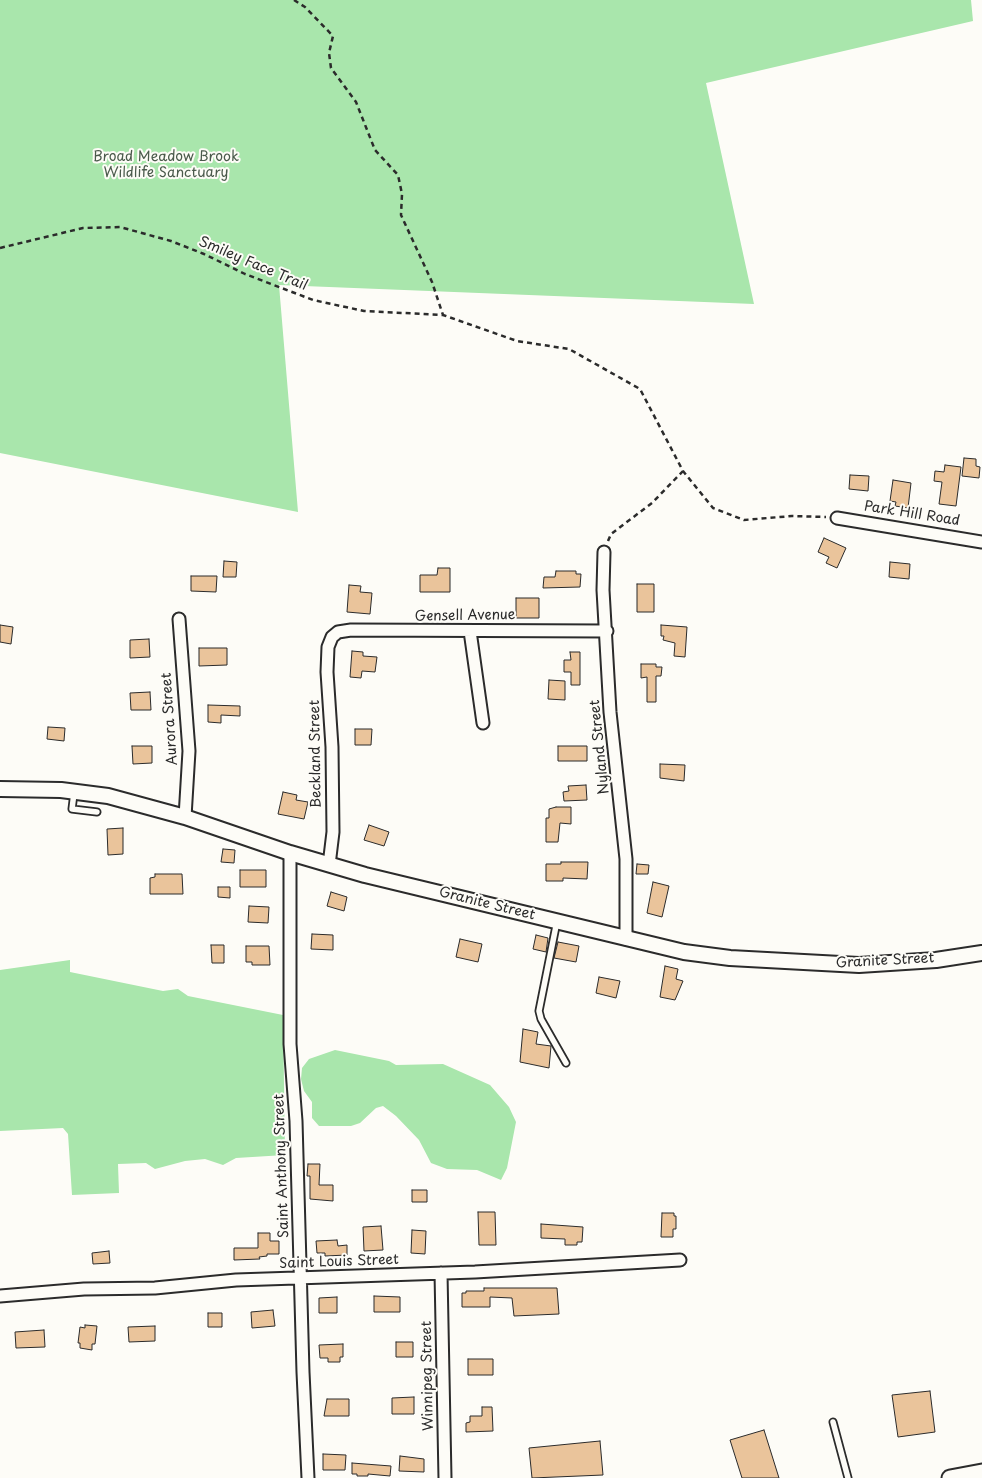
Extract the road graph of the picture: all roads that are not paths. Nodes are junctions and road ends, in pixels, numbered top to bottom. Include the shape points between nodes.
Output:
1 (837, 518) road end
2 (982, 542) edge
3 (604, 552) road end
4 (179, 620) dead end
5 (470, 631) junction
6 (607, 631) junction
7 (330, 642) joint
8 (483, 723) dead end
9 (0, 789) edge
10 (74, 792) junction
11 (97, 812) dead end
12 (185, 817) junction
13 (290, 853) junction
14 (329, 865) junction
15 (557, 921) junction
16 (626, 939) junction
17 (982, 952) edge
18 (566, 1063) dead end
19 (680, 1260) dead end
20 (441, 1273) junction
21 (301, 1278) junction
22 (0, 1296) edge
23 (833, 1422) dead end
24 (982, 1472) edge
25 (308, 1478) edge
26 (445, 1478) edge
27 (848, 1478) edge
28 (950, 1478) edge

1 - 2 street, Park Hill Road
3 - 6 street, Nyland Street
4 - 12 street, Aurora Street via 189,751
5 - 6 street, Gensell Avenue
5 - 7 street, Gensell Avenue via 351,630 338,632
5 - 8 street
6 - 16 street, Nyland Street via 610,712 626,859
7 - 14 street, Beckland Street via 327,672 333,832
9 - 10 street, Granite Street
10 - 11 lane via 72,809
10 - 12 street, Granite Street via 108,796
12 - 13 street, Granite Street
13 - 14 street, Granite Street
13 - 21 street, Saint Anthony Street via 290,1044
14 - 15 street, Granite Street
15 - 16 street, Granite Street
15 - 18 lane via 539,1011 540,1019
16 - 17 street, Granite Street via 694,953 815,964 894,963
19 - 20 street, Saint Louis Street
20 - 21 street, Saint Louis Street
20 - 26 street, Winnipeg Street
21 - 22 street, Saint Louis Street
21 - 25 street, Saint Anthony Street
23 - 27 lane
24 - 28 main road

